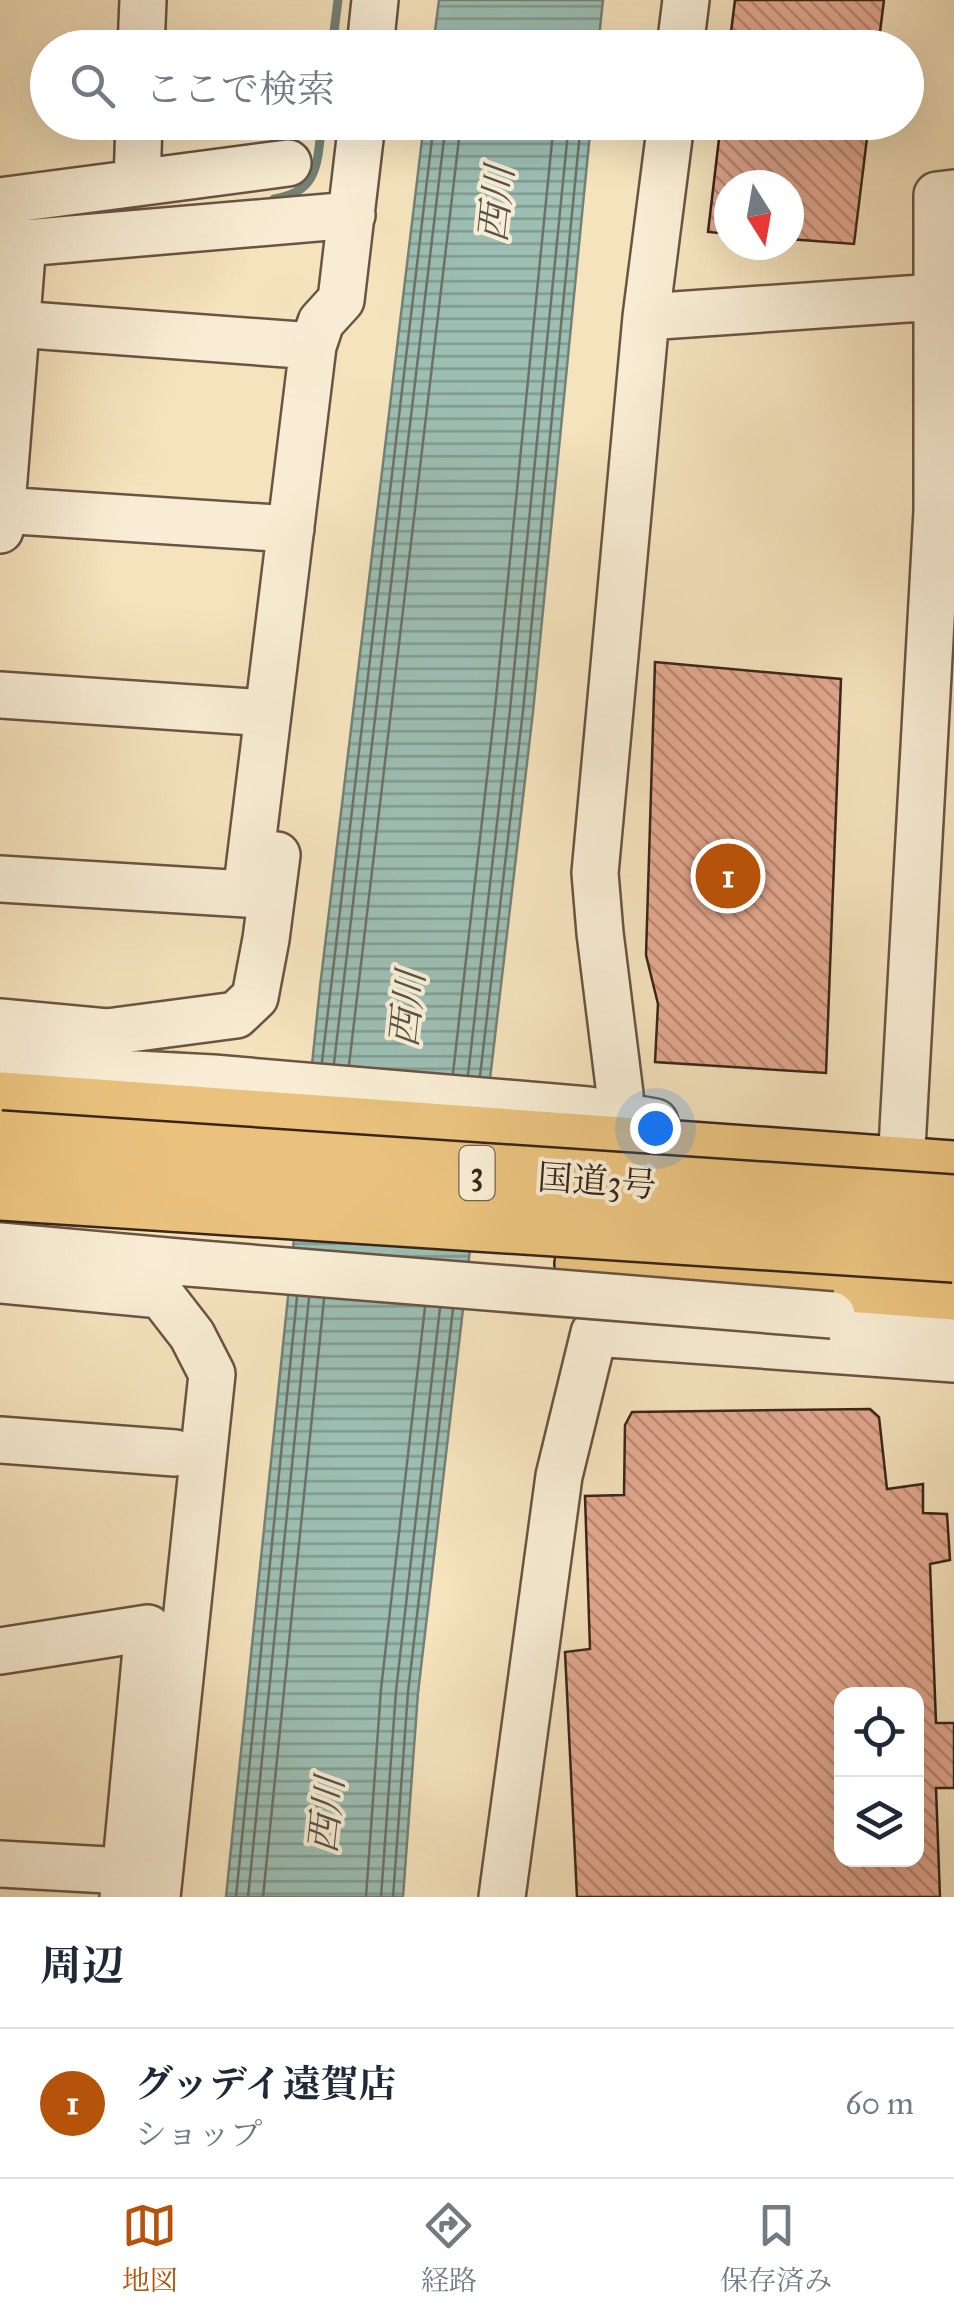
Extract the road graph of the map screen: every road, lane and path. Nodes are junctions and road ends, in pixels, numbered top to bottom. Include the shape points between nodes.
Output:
1 (143, 0) edge
2 (375, 0) edge
3 (686, 0) edge
4 (142, 30) edge
5 (372, 30) edge
6 (682, 30) edge
7 (138, 140) edge
8 (360, 140) edge
9 (669, 140) edge
10 (288, 163) dead end
11 (137, 183) junction
12 (954, 193) edge
13 (0, 201) edge
14 (352, 215) junction
15 (11, 243) edge
16 (936, 297) junction
17 (341, 300) junction
18 (646, 316) junction
19 (16, 324) junction
20 (312, 346) junction
21 (0, 517) edge
22 (292, 529) junction
23 (0, 695) edge
24 (268, 713) junction
25 (0, 879) edge
26 (0, 1022) edge
27 (0, 1067) edge
28 (204, 1067) junction
29 (0, 1100) edge
30 (598, 1116) junction
31 (0, 1139) edge
32 (928, 1167) edge
33 (0, 1192) edge
34 (0, 1200) edge
35 (954, 1203) edge
36 (0, 1246) edge
37 (954, 1254) edge
38 (0, 1280) edge
39 (954, 1292) edge
40 (954, 1322) edge
41 (954, 1359) edge
42 (0, 1440) edge
43 (175, 1453) dead end
44 (0, 1651) edge
45 (0, 1864) edge
46 (135, 1888) edge
47 (502, 1897) edge

1 - 4 street
2 - 5 street
3 - 6 street
7 - 11 street
8 - 14 street
9 - 18 street
10 - 11 street
11 - 13 street
12 - 16 street via 937,194
14 - 15 street
14 - 17 street
15 - 19 street
16 - 18 street
16 - 32 street
17 - 20 street via 321,322
17 - 28 street via 266,939 254,997
18 - 30 street via 595,872
19 - 20 street
19 - 21 street
20 - 22 street
21 - 22 street
22 - 24 street
23 - 24 street
24 - 25 street via 246,894
26 - 28 street via 107,1032
27 - 28 street
28 - 29 highway
28 - 30 highway
30 - 32 highway via 711,1153
31 - 35 highway, 国道3号 / 3, bridge
33 - 37 highway, 国道3号 / 3, bridge
34 - 39 highway via 134,1223
36 - 40 street, bridge
38 - 46 street via 162,1295 212,1374
41 - 47 street via 594,1333 558,1476
42 - 43 street
44 - 46 street via 148,1628
45 - 46 street

